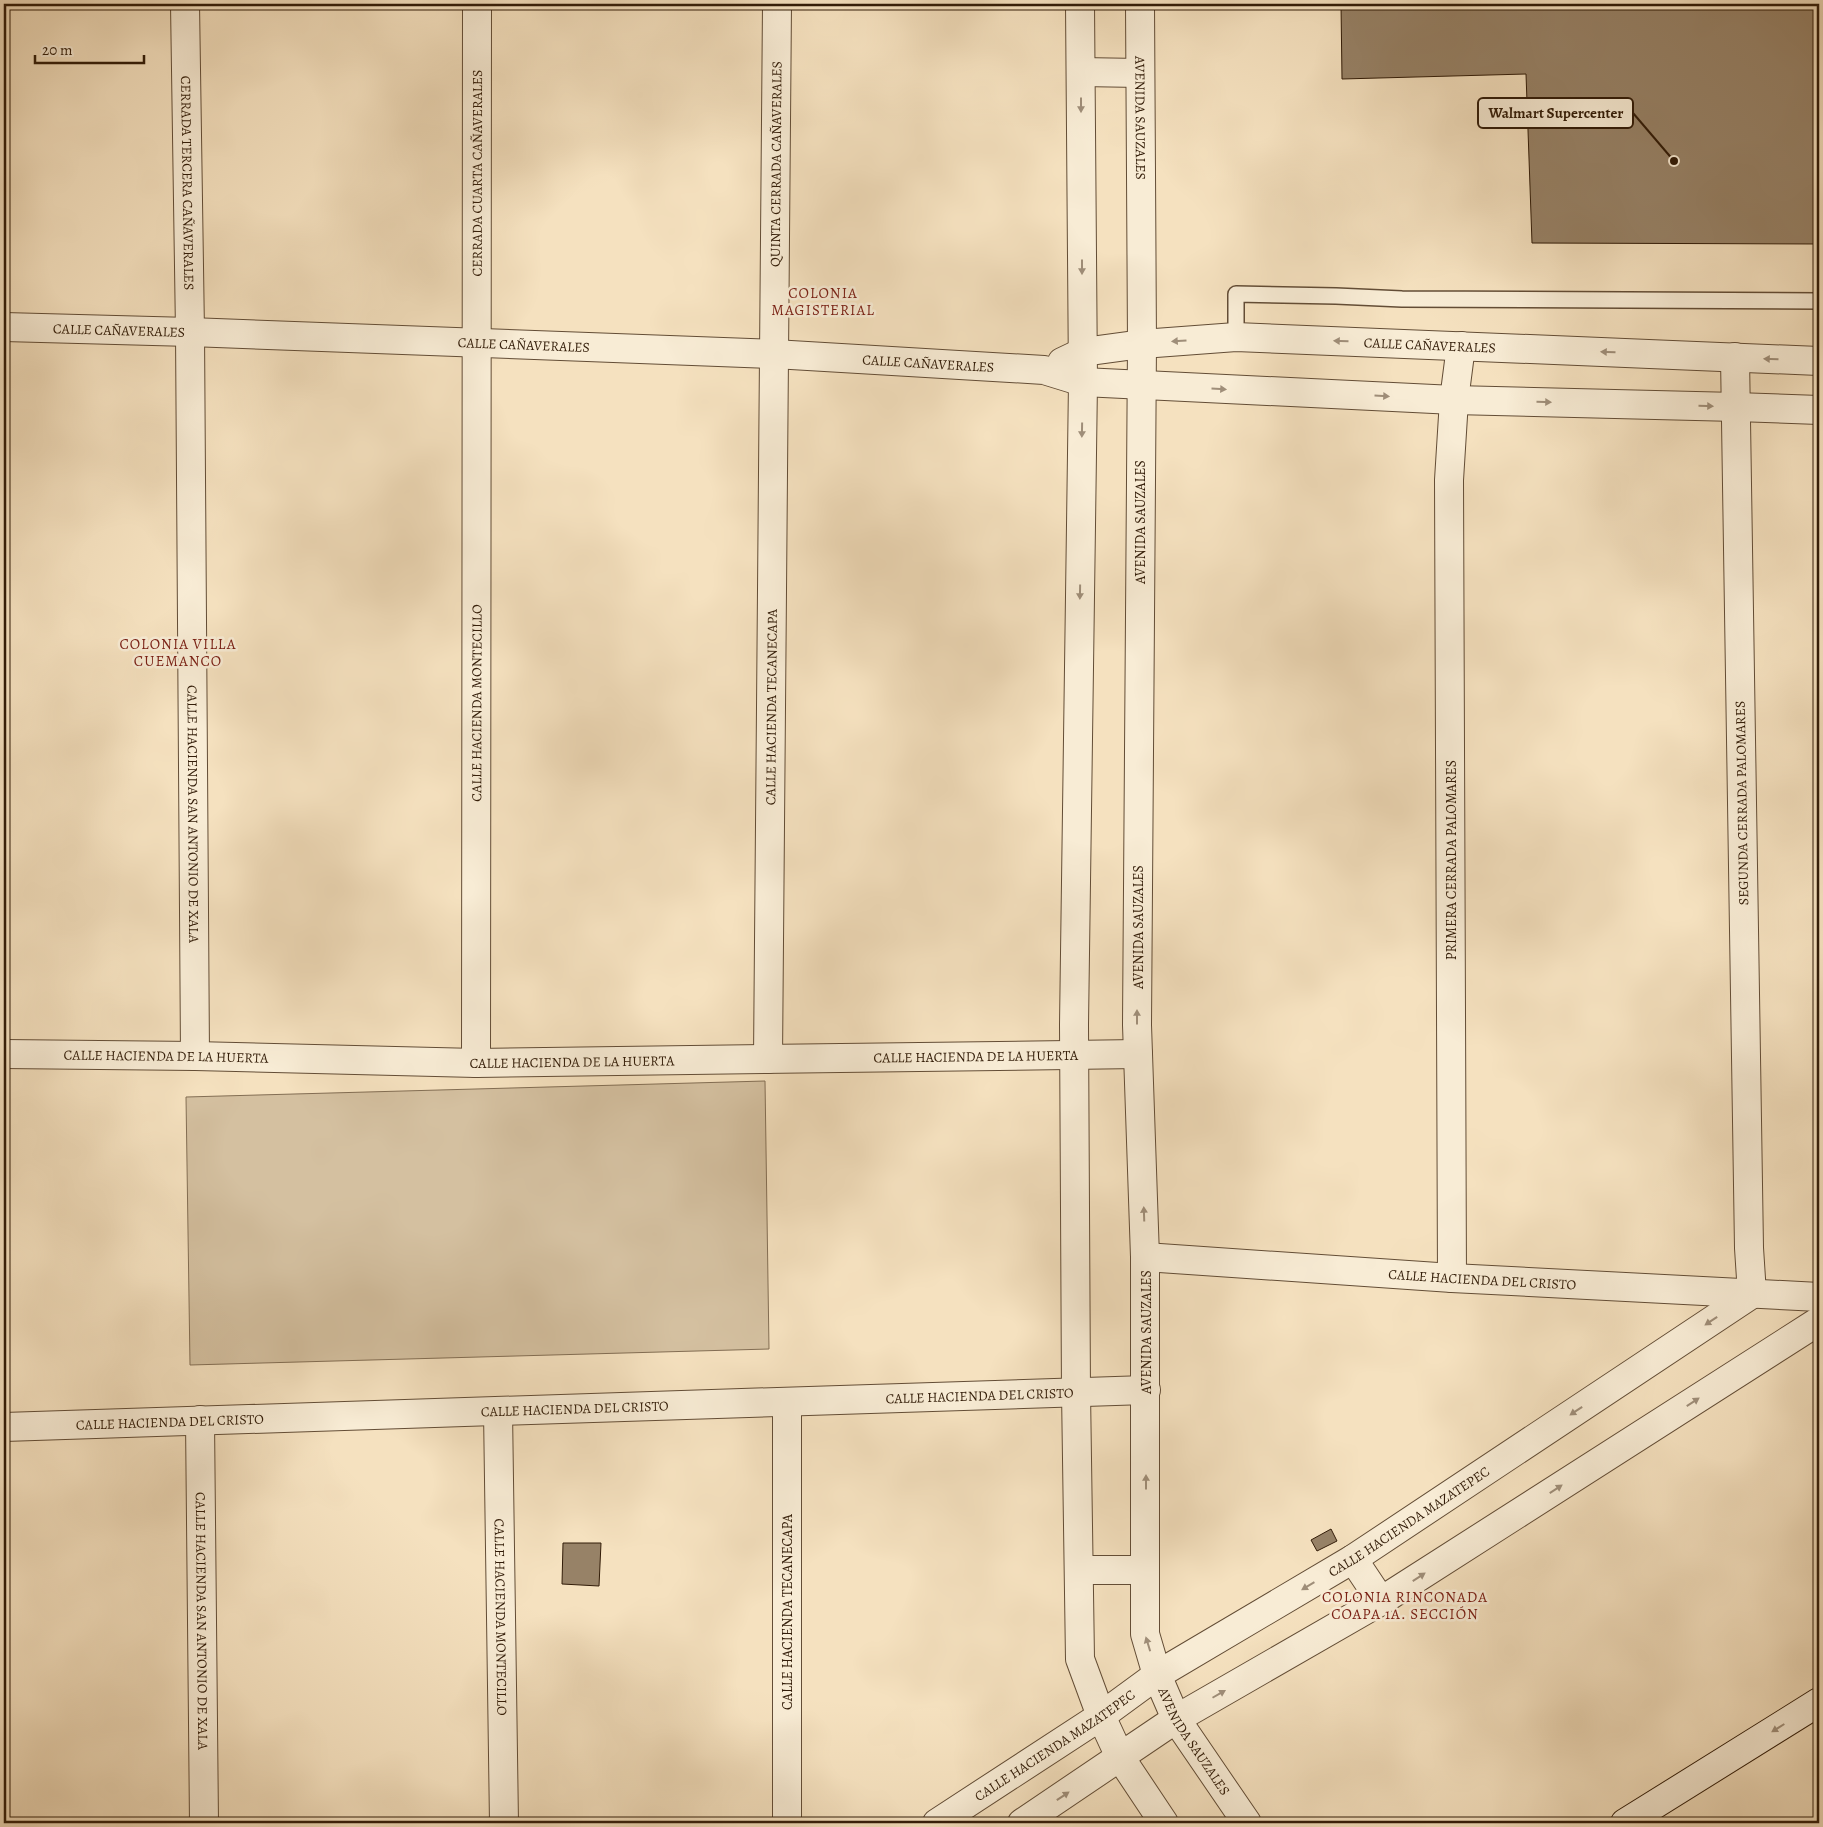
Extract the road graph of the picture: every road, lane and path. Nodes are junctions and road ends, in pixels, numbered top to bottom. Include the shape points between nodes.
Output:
1 (185, 4) edge
2 (477, 4) edge
3 (777, 4) edge
4 (1080, 4) edge
5 (1140, 4) edge
6 (1081, 72) junction
7 (1140, 73) junction
8 (1819, 301) edge
9 (4, 327) edge
10 (190, 332) junction
11 (1236, 337) junction
12 (478, 342) junction
13 (1142, 344) junction
14 (1461, 346) junction
15 (1083, 352) junction
16 (774, 354) junction
17 (1735, 357) junction
18 (1819, 361) edge
19 (1044, 370) junction
20 (1083, 382) junction
21 (1141, 385) junction
22 (1454, 400) junction
23 (1736, 407) junction
24 (1819, 410) edge
25 (4, 1054) edge
26 (1074, 1054) junction
27 (1138, 1054) junction
28 (195, 1056) junction
29 (768, 1059) junction
30 (476, 1063) junction
31 (1145, 1257) junction
32 (1452, 1278) junction
33 (1752, 1294) junction
34 (1819, 1297) edge
35 (1819, 1321) edge
36 (1146, 1390) junction
37 (1076, 1392) junction
38 (787, 1402) junction
39 (498, 1411) junction
40 (200, 1420) junction
41 (4, 1427) edge
42 (1353, 1559) junction
43 (1079, 1570) junction
44 (1145, 1570) junction
45 (1381, 1601) junction
46 (1157, 1675) junction
47 (1819, 1702) edge
48 (1101, 1716) junction
49 (1176, 1719) junction
50 (1120, 1757) junction
51 (204, 1823) edge
52 (504, 1823) edge
53 (787, 1823) edge
54 (937, 1823) edge
55 (1022, 1823) edge
56 (1164, 1823) edge
57 (1246, 1823) edge
58 (1625, 1823) edge

1 - 10 street, CERRADA TERCERA CAÑAVERALES
2 - 12 street, CERRADA CUARTA CAÑAVERALES
3 - 16 street, QUINTA CERRADA CAÑAVERALES
4 - 6 street
5 - 7 street, AVENIDA SAUZALES
6 - 7 street
6 -> 15 street
7 - 13 street, AVENIDA SAUZALES
8 - 11 lane via 1402,299 1236,294
9 - 10 street, CALLE CAÑAVERALES
10 - 12 street, CALLE CAÑAVERALES
10 - 28 street, CALLE HACIENDA SAN ANTONIO DE XALA
11 -> 13 street, CALLE CAÑAVERALES
14 -> 11 street, CALLE CAÑAVERALES
12 - 16 street, CALLE CAÑAVERALES
12 - 30 street, CALLE HACIENDA MONTECILLO
13 - 15 street, CALLE CAÑAVERALES
13 - 21 street, AVENIDA SAUZALES
17 -> 14 street, CALLE CAÑAVERALES
14 - 22 street, PRIMERA CERRADA PALOMARES
15 - 19 street, CALLE CAÑAVERALES
15 - 20 street
16 - 19 street, CALLE CAÑAVERALES
16 - 29 street, CALLE HACIENDA TECANECAPA
18 -> 17 street, CALLE CAÑAVERALES
17 - 23 street, SEGUNDA CERRADA PALOMARES
19 - 20 street, CALLE CAÑAVERALES
20 - 21 street, CALLE CAÑAVERALES
20 -> 26 street
21 -> 22 street, CALLE CAÑAVERALES
27 -> 21 street, AVENIDA SAUZALES
22 -> 23 street, CALLE CAÑAVERALES
22 - 32 street, PRIMERA CERRADA PALOMARES via 1449,480
23 - 24 street, CALLE CAÑAVERALES
23 - 33 street, SEGUNDA CERRADA PALOMARES
25 - 28 street, CALLE HACIENDA DE LA HUERTA
26 - 27 street, CALLE HACIENDA DE LA HUERTA
26 - 29 street, CALLE HACIENDA DE LA HUERTA
26 - 37 street
31 -> 27 street, AVENIDA SAUZALES
28 - 30 street, CALLE HACIENDA DE LA HUERTA
29 - 30 street, CALLE HACIENDA DE LA HUERTA
31 - 32 street, CALLE HACIENDA DEL CRISTO
31 - 36 street, AVENIDA SAUZALES
32 - 33 street, CALLE HACIENDA DEL CRISTO
33 - 34 street, CALLE HACIENDA DEL CRISTO
33 -> 42 street, CALLE HACIENDA MAZATEPEC
45 -> 35 street
36 - 37 street, CALLE HACIENDA DEL CRISTO
44 -> 36 street, AVENIDA SAUZALES
37 - 38 street, CALLE HACIENDA DEL CRISTO
37 - 43 street
38 - 39 street, CALLE HACIENDA DEL CRISTO
38 - 53 street, CALLE HACIENDA TECANECAPA
39 - 40 street, CALLE HACIENDA DEL CRISTO
39 - 52 street, CALLE HACIENDA MONTECILLO
40 - 41 street, CALLE HACIENDA DEL CRISTO
40 - 51 street, CALLE HACIENDA SAN ANTONIO DE XALA
42 - 45 street
42 -> 46 street, CALLE HACIENDA MAZATEPEC
43 - 44 street
43 - 48 street via 1080,1659
46 -> 44 street, AVENIDA SAUZALES via 1145,1634
49 -> 45 street
46 - 48 street, CALLE HACIENDA MAZATEPEC
46 - 49 street, AVENIDA SAUZALES
47 -> 58 street
48 - 50 street
48 - 54 street, CALLE HACIENDA MAZATEPEC
49 - 50 street
49 - 57 street, AVENIDA SAUZALES
55 -> 50 street
50 - 56 street

